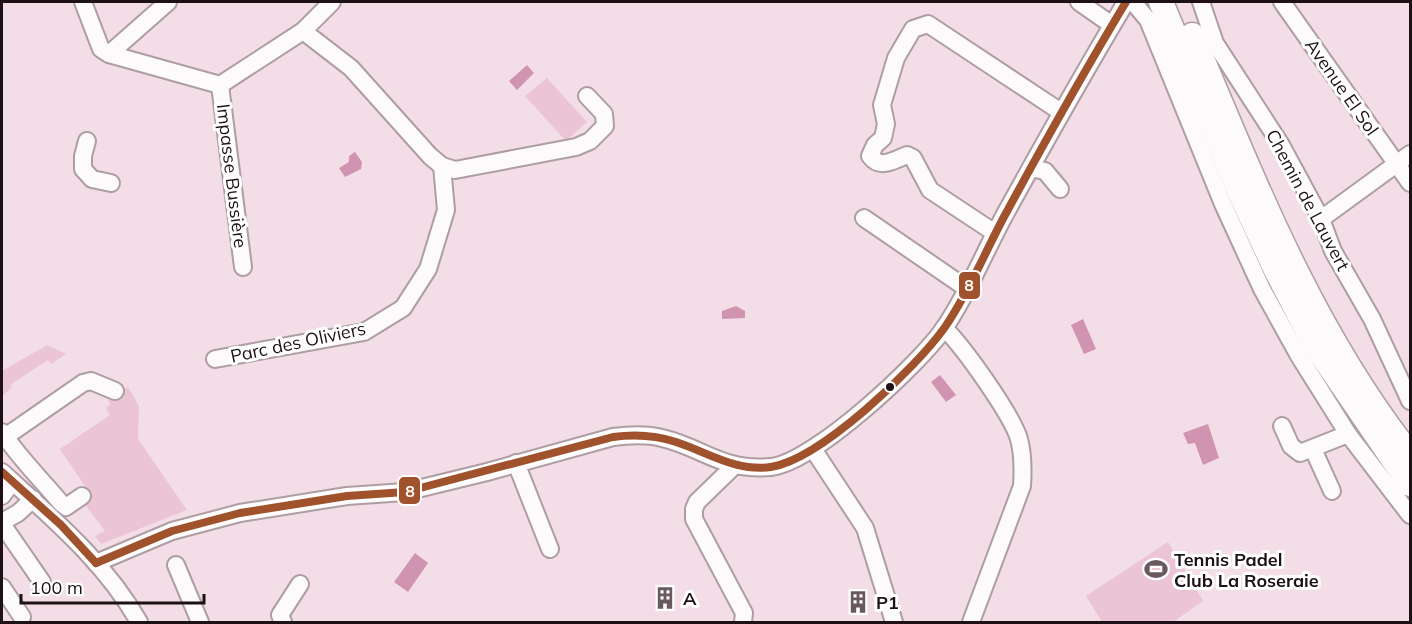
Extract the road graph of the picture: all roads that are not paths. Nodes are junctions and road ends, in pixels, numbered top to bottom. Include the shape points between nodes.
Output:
1 (82, 2) edge
2 (168, 2) edge
3 (332, 2) edge
4 (1079, 2) edge
5 (1133, 2) edge
6 (1161, 2) edge
7 (1178, 2) edge
8 (1201, 2) edge
9 (1285, 6) edge
10 (1118, 14) edge
11 (303, 31) junction
12 (1151, 32) junction
13 (109, 54) junction
14 (220, 85) junction
15 (587, 96) dead end
16 (1061, 112) junction
17 (87, 141) dead end
18 (1403, 159) edge
19 (442, 166) junction
20 (1031, 168) junction
21 (111, 183) dead end
22 (1410, 183) edge
23 (1060, 189) dead end
24 (864, 218) dead end
25 (1321, 219) junction
26 (995, 233) junction
27 (243, 267) dead end
28 (966, 288) junction
29 (944, 328) junction
30 (215, 359) dead end
31 (115, 391) dead end
32 (1410, 402) edge
33 (1282, 426) dead end
34 (1348, 434) junction
35 (5, 444) edge
36 (813, 449) junction
37 (1313, 449) junction
38 (1410, 455) edge
39 (516, 463) junction
40 (734, 466) junction
41 (17, 476) edge
42 (1410, 484) edge
43 (1332, 491) dead end
44 (2, 496) edge
45 (82, 496) dead end
46 (33, 499) junction
47 (1410, 515) edge
48 (2, 522) edge
49 (550, 549) dead end
50 (96, 563) junction
51 (176, 565) dead end
52 (42, 582) dead end
53 (300, 584) dead end
54 (2, 587) edge
55 (22, 617) dead end
56 (139, 622) edge
57 (200, 622) edge
58 (283, 622) edge
59 (743, 622) edge
60 (894, 622) edge
61 (971, 622) edge

1 - 13 street via 101,49
2 - 13 street
3 - 11 street
4 - 10 street
5 - 12 street via 1148,20
6 - 42 highway via 1240,193 1290,298 1320,354
7 - 38 highway via 1291,262 1329,335
8 - 25 street, Chemin de Lauvert via 1215,43 1281,145
9 - 18 street, Avenue El Sol
10 - 12 street
10 - 16 street
11 - 14 street
11 - 19 street via 351,68
12 - 34 street via 1262,289
13 - 14 street
14 - 27 street, Impasse Bussière
15 - 19 street via 604,114 605,126 590,141 455,170
16 - 20 street
16 - 26 street via 928,24 913,29 901,47 882,105 886,124 883,138 870,156 886,164 907,155 913,158 930,190
17 - 21 street via 83,170 92,179
18 - 22 street, Avenue El Sol
18 - 25 street
19 - 30 street, Parc des Oliviers via 446,210 428,269 403,308 364,332
20 - 23 street via 1045,171
20 - 26 street
24 - 28 street
25 - 32 street, Chemin de Lauvert via 1333,251 1372,319
26 - 28 street
28 - 29 street
29 - 36 street via 870,404
29 - 61 street via 961,345 1019,438 1023,469 1022,486
31 - 35 street via 91,381 83,383
33 - 37 street via 1291,446 1300,453
34 - 37 street
34 - 47 street
35 - 41 street
36 - 40 street via 772,467
36 - 60 street via 865,528
37 - 43 street
39 - 40 street via 634,435 663,438
39 - 49 street
39 - 50 street via 405,492 347,496 240,513 172,531
40 - 59 street via 698,502 694,519 744,614
41 - 44 street
41 - 45 street via 66,507
41 - 46 street
46 - 48 street
46 - 50 street
48 - 52 street
50 - 56 street
51 - 57 street
53 - 58 street via 280,615
54 - 55 street

